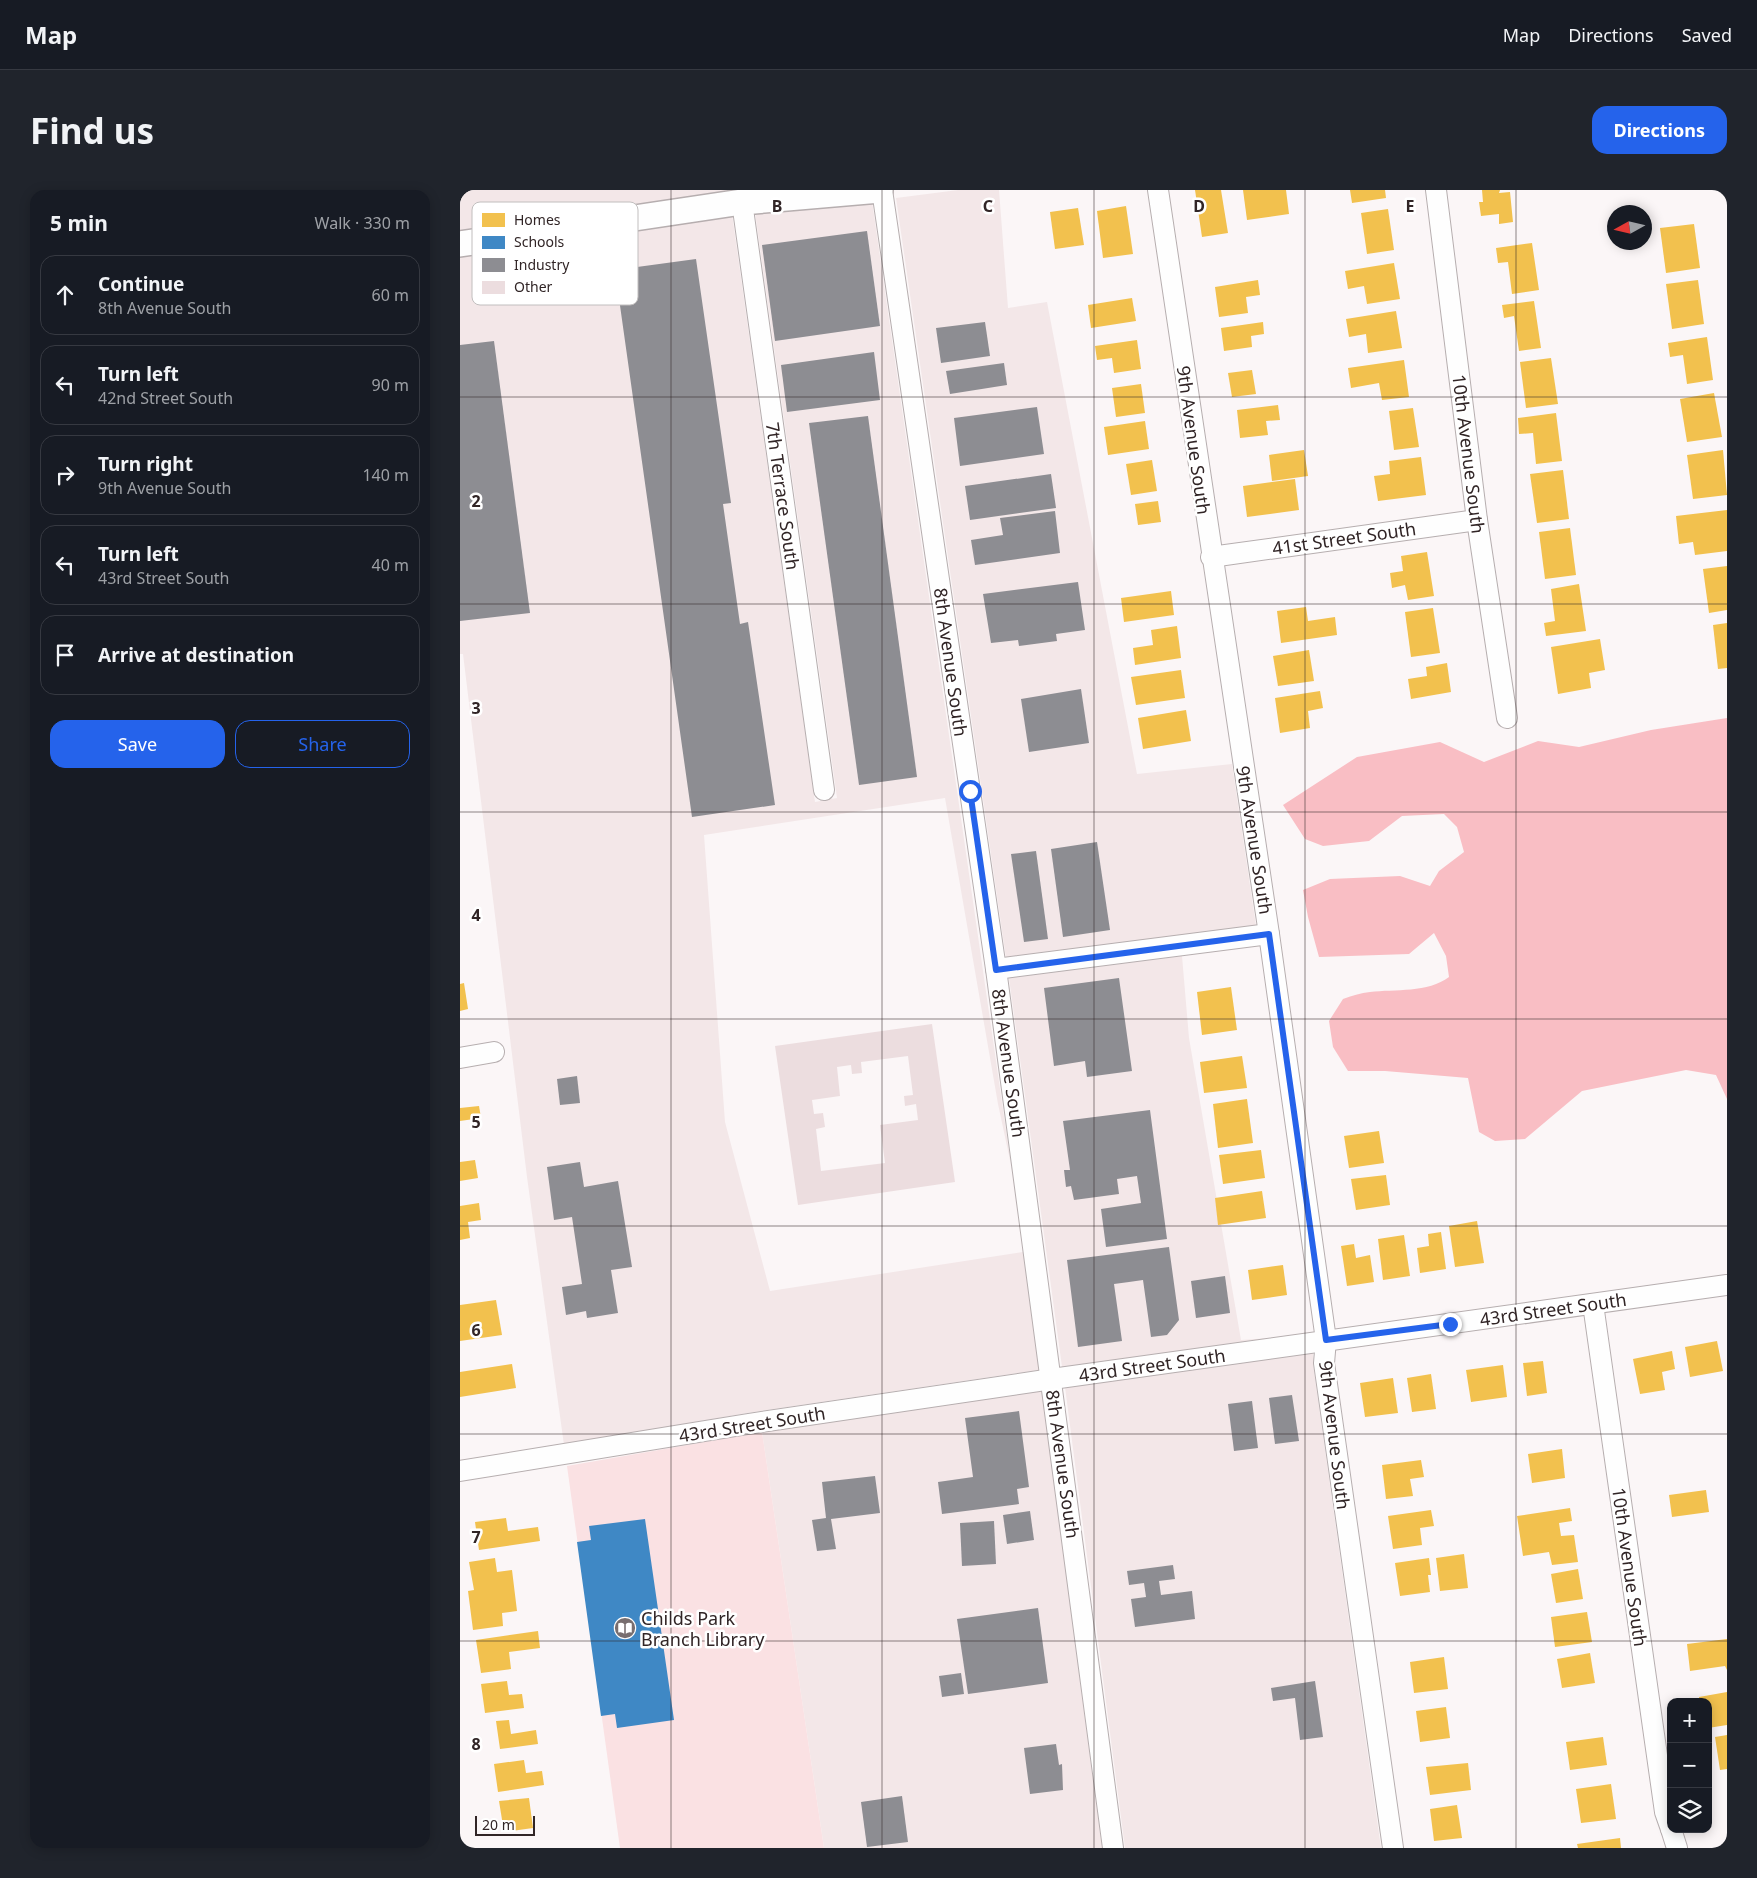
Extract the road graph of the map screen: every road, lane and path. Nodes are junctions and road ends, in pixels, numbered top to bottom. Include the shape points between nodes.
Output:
1 (881, 190) edge
2 (1158, 190) edge
3 (1436, 190) edge
4 (742, 202) junction
5 (638, 217) edge
6 (1477, 520) junction
7 (1211, 557) junction
8 (1507, 718) dead end
9 (824, 790) dead end
10 (1269, 934) junction
11 (996, 970) junction
12 (494, 1052) dead end
13 (460, 1058) edge
14 (1727, 1285) edge
15 (1593, 1304) junction
16 (1326, 1340) junction
17 (1052, 1379) junction
18 (460, 1471) edge
19 (1667, 1818) edge
20 (1672, 1833) edge
21 (1113, 1848) edge
22 (1393, 1848) edge
23 (1677, 1848) edge

1 - 4 street
1 - 11 street, 8th Avenue South
2 - 7 street, 9th Avenue South
3 - 6 street, 10th Avenue South
4 - 5 street
4 - 9 street, 7th Terrace South
6 - 7 street, 41st Street South
6 - 8 street, 10th Avenue South
7 - 10 street, 9th Avenue South
10 - 11 street
10 - 16 street, 9th Avenue South
11 - 17 street, 8th Avenue South
12 - 13 street
14 - 15 street, 43rd Street South
15 - 16 street, 43rd Street South
15 - 19 street, 10th Avenue South
16 - 17 street, 43rd Street South
16 - 22 street, 9th Avenue South via 1324,1363
17 - 18 street, 43rd Street South
17 - 21 street, 8th Avenue South
20 - 23 street, 10th Avenue South

